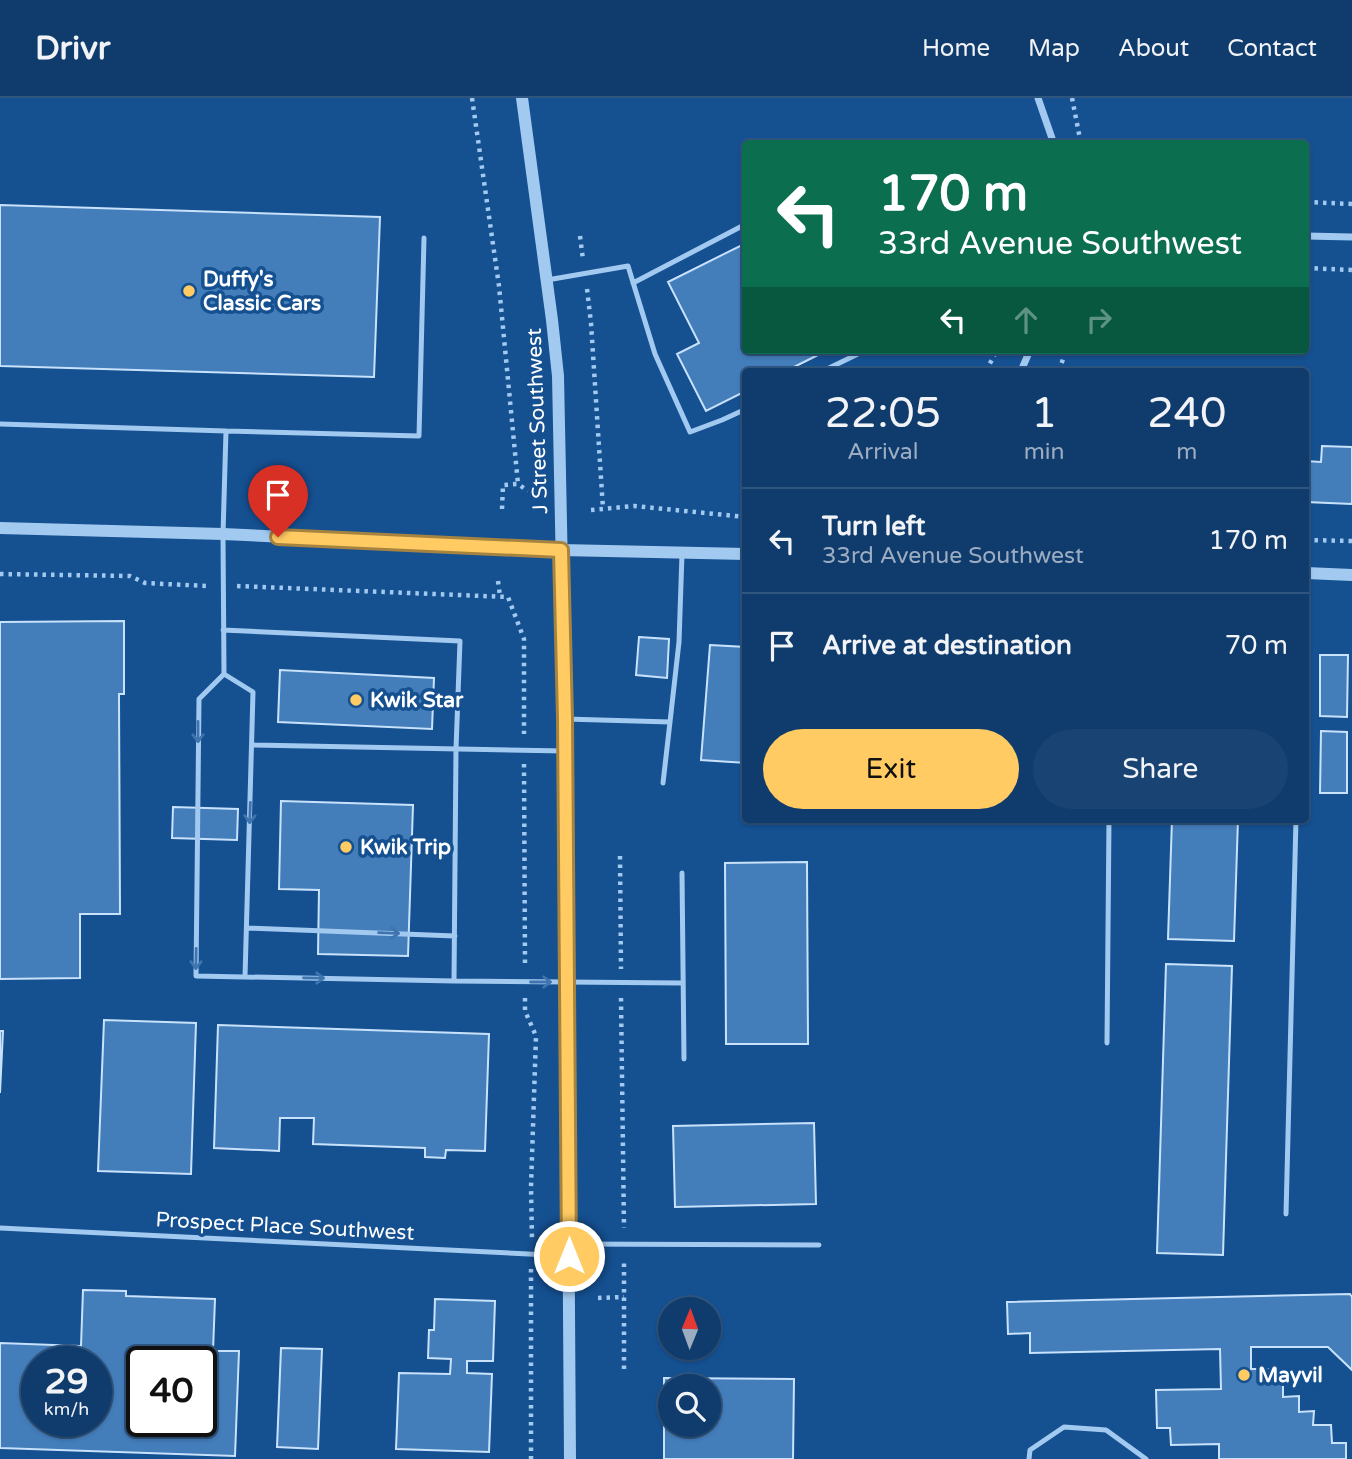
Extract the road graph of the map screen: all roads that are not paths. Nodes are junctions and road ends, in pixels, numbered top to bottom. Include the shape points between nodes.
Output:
1 (522, 98) edge
2 (1038, 98) edge
3 (1053, 140) edge
4 (742, 226) edge
5 (1309, 236) edge
6 (1352, 237) edge
7 (424, 238) dead end
8 (547, 280) junction
9 (634, 283) junction
10 (858, 354) edge
11 (829, 368) edge
12 (742, 411) edge
13 (0, 424) edge
14 (226, 431) junction
15 (0, 528) edge
16 (223, 534) junction
17 (561, 550) junction
18 (682, 553) junction
19 (742, 554) edge
20 (1309, 573) edge
21 (1352, 575) edge
22 (223, 630) junction
23 (224, 674) junction
24 (565, 719) junction
25 (670, 722) junction
26 (253, 745) junction
27 (456, 749) junction
28 (565, 751) junction
29 (663, 783) dead end
30 (1109, 823) edge
31 (1296, 823) edge
32 (682, 873) dead end
33 (247, 928) junction
34 (455, 936) junction
35 (245, 977) junction
36 (454, 981) junction
37 (567, 982) junction
38 (682, 983) junction
39 (1107, 1043) dead end
40 (684, 1059) dead end
41 (1286, 1214) dead end
42 (0, 1228) edge
43 (820, 1245) dead end
44 (569, 1250) junction
45 (570, 1459) edge
46 (1029, 1459) edge
47 (1146, 1459) edge

1 - 8 street, J Street Southwest
2 - 3 street
4 - 9 lane
5 - 6 street
7 - 14 lane via 419,436
8 - 9 lane via 628,266
8 - 17 street, J Street Southwest via 558,376
9 - 12 lane via 654,354 690,432
10 - 11 lane
13 - 14 lane
14 - 16 lane
15 - 16 street
16 - 17 street
16 - 22 lane
17 - 18 street
17 - 24 street, J Street Southwest
18 - 19 street
18 - 25 lane
20 - 21 street
22 - 23 lane
22 - 27 lane via 460,641
23 - 26 lane via 253,692
23 -> 35 lane via 198,699 196,976
24 - 25 lane
24 - 28 street, J Street Southwest
25 - 29 lane
26 - 27 lane
26 -> 33 lane
27 - 28 lane
27 - 34 lane
28 - 37 street, J Street Southwest
30 - 39 lane
31 - 41 lane
32 - 38 lane
33 -> 34 lane
33 - 35 lane
34 - 36 lane
35 -> 36 lane
36 -> 37 lane
37 - 38 lane
37 - 44 street, J Street Southwest
38 - 40 lane
42 - 44 lane, Prospect Place Southwest via 531,1254
43 - 44 lane, Prospect Place Southwest via 624,1244
44 - 45 street, J Street Southwest
46 - 47 lane via 1030,1450 1064,1427 1106,1430

